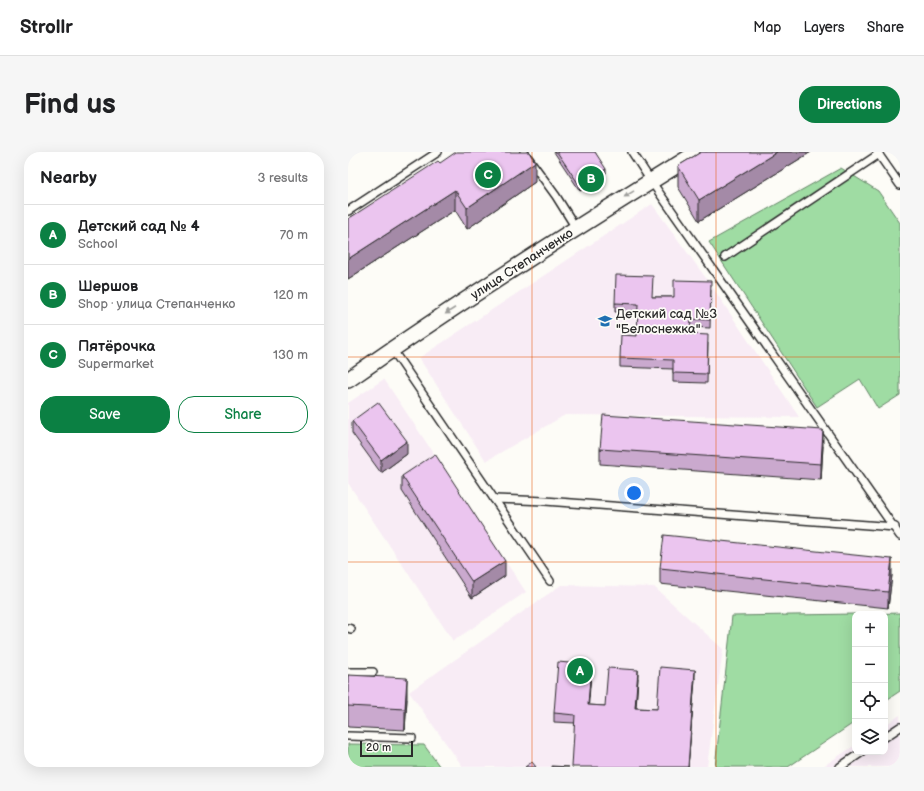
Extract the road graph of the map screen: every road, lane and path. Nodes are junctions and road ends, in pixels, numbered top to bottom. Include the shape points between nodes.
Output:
1 (438, 152) edge
2 (524, 152) edge
3 (632, 152) edge
4 (698, 152) edge
5 (878, 153) edge
6 (651, 181) junction
7 (900, 184) edge
8 (348, 210) edge
9 (576, 228) junction
10 (725, 257) dead end
11 (392, 349) junction
12 (348, 380) edge
13 (494, 499) junction
14 (895, 527) junction
15 (900, 536) edge
16 (550, 581) dead end
17 (348, 672) edge
18 (373, 672) dead end
19 (900, 727) edge
20 (888, 735) edge
21 (348, 736) edge
22 (412, 738) dead end
23 (858, 755) edge
24 (840, 767) edge

1 - 8 lane
2 - 9 lane
3 - 6 lane
4 - 6 street, улица Степанченко
5 - 7 lane
5 - 10 lane
6 -> 9 street, улица Степанченко
6 - 14 lane
9 -> 11 street, улица Степанченко
11 - 12 street, улица Степанченко
11 - 13 lane
13 - 14 lane
13 - 16 lane
14 - 15 lane
17 - 18 lane
19 - 20 lane
21 - 22 lane
23 - 24 lane

